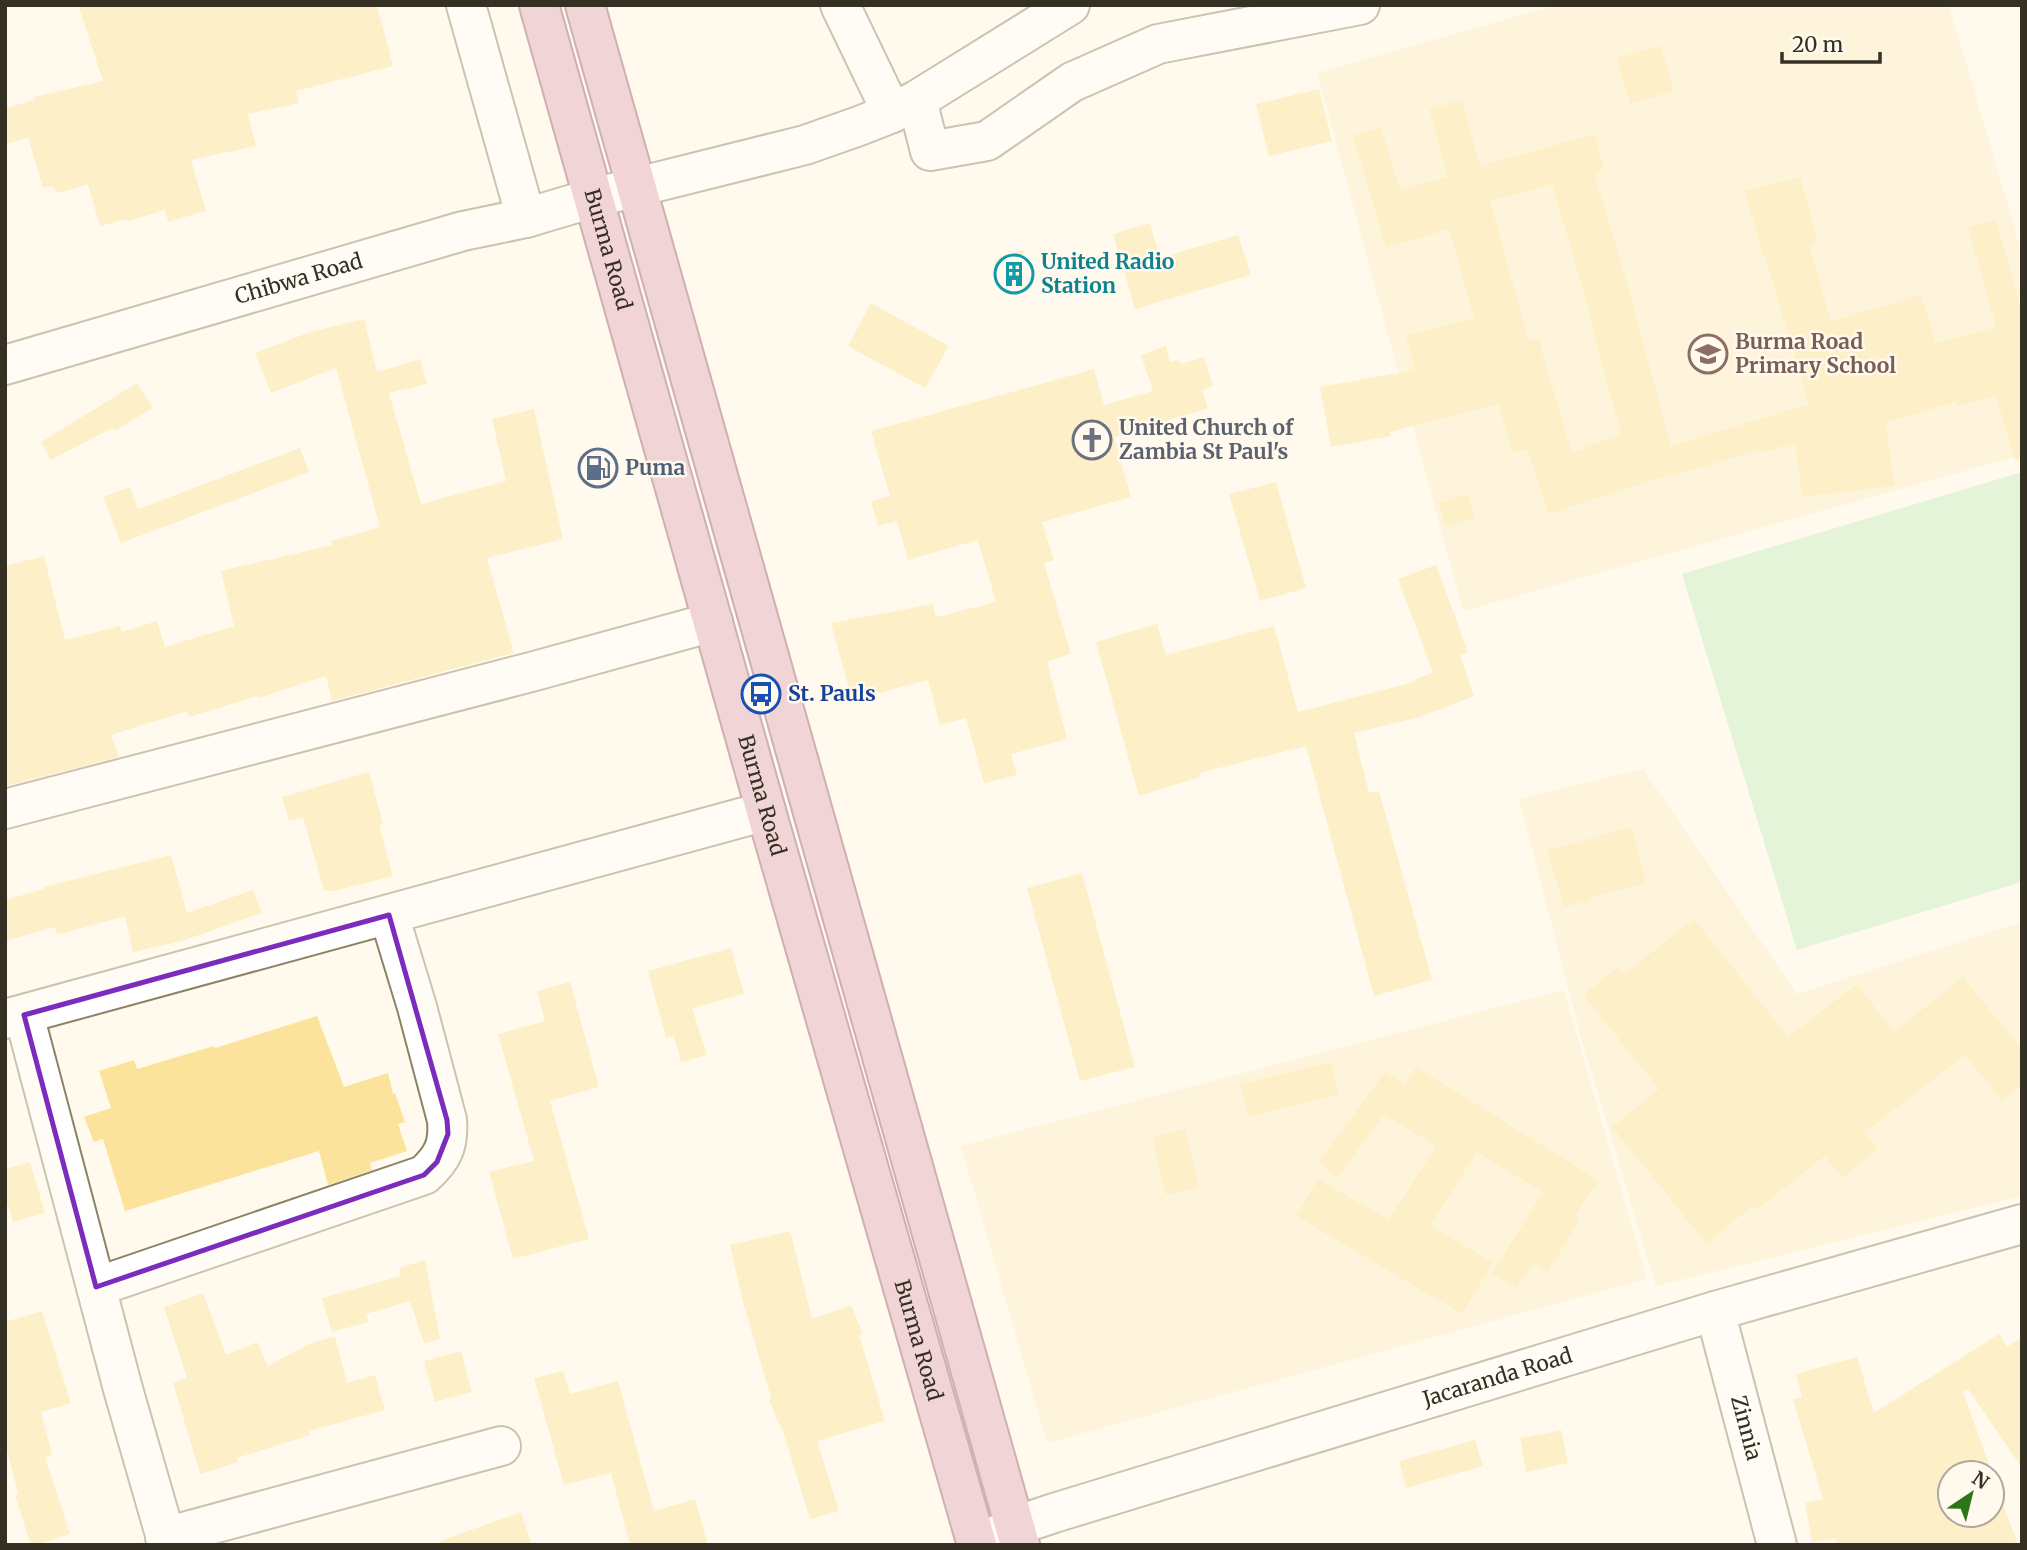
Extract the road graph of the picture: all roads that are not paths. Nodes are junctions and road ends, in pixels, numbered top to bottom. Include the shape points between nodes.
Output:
1 (466, 5) edge
2 (539, 5) edge
3 (585, 5) edge
4 (840, 5) edge
5 (1070, 5) edge
6 (1360, 5) edge
7 (904, 107) junction
8 (636, 188) junction
9 (593, 198) junction
10 (526, 218) junction
11 (8, 355) edge
12 (713, 622) junction
13 (5, 809) edge
14 (766, 811) junction
15 (389, 915) junction
16 (15, 1017) edge
17 (2022, 1224) edge
18 (96, 1287) junction
19 (1715, 1311) junction
20 (501, 1446) dead end
21 (1017, 1535) edge
22 (167, 1541) edge
23 (977, 1545) edge
24 (1777, 1545) edge

1 - 10 street
2 - 9 main road, Burma Road
3 - 8 main road, Burma Road
4 - 7 street
5 - 7 street, Chibwa Road
6 - 7 street via 1158,44 1072,82 987,141 930,151
7 - 8 street, Chibwa Road via 805,145
8 - 9 street, Chibwa Road
8 - 21 main road, Burma Road
9 - 10 street, Chibwa Road
9 - 12 main road, Burma Road
10 - 11 street, Chibwa Road via 463,231
12 - 13 street
12 - 14 main road, Burma Road
14 - 15 street
14 - 23 main road, Burma Road
15 - 16 street
15 - 18 street via 447,1120 445,1148 437,1163 424,1175
16 - 18 street
17 - 19 street, Jacaranda Road
18 - 22 street
19 - 21 street, Jacaranda Road
19 - 24 street, Zinnia
20 - 22 street
21 - 23 street, Jacaranda Road

